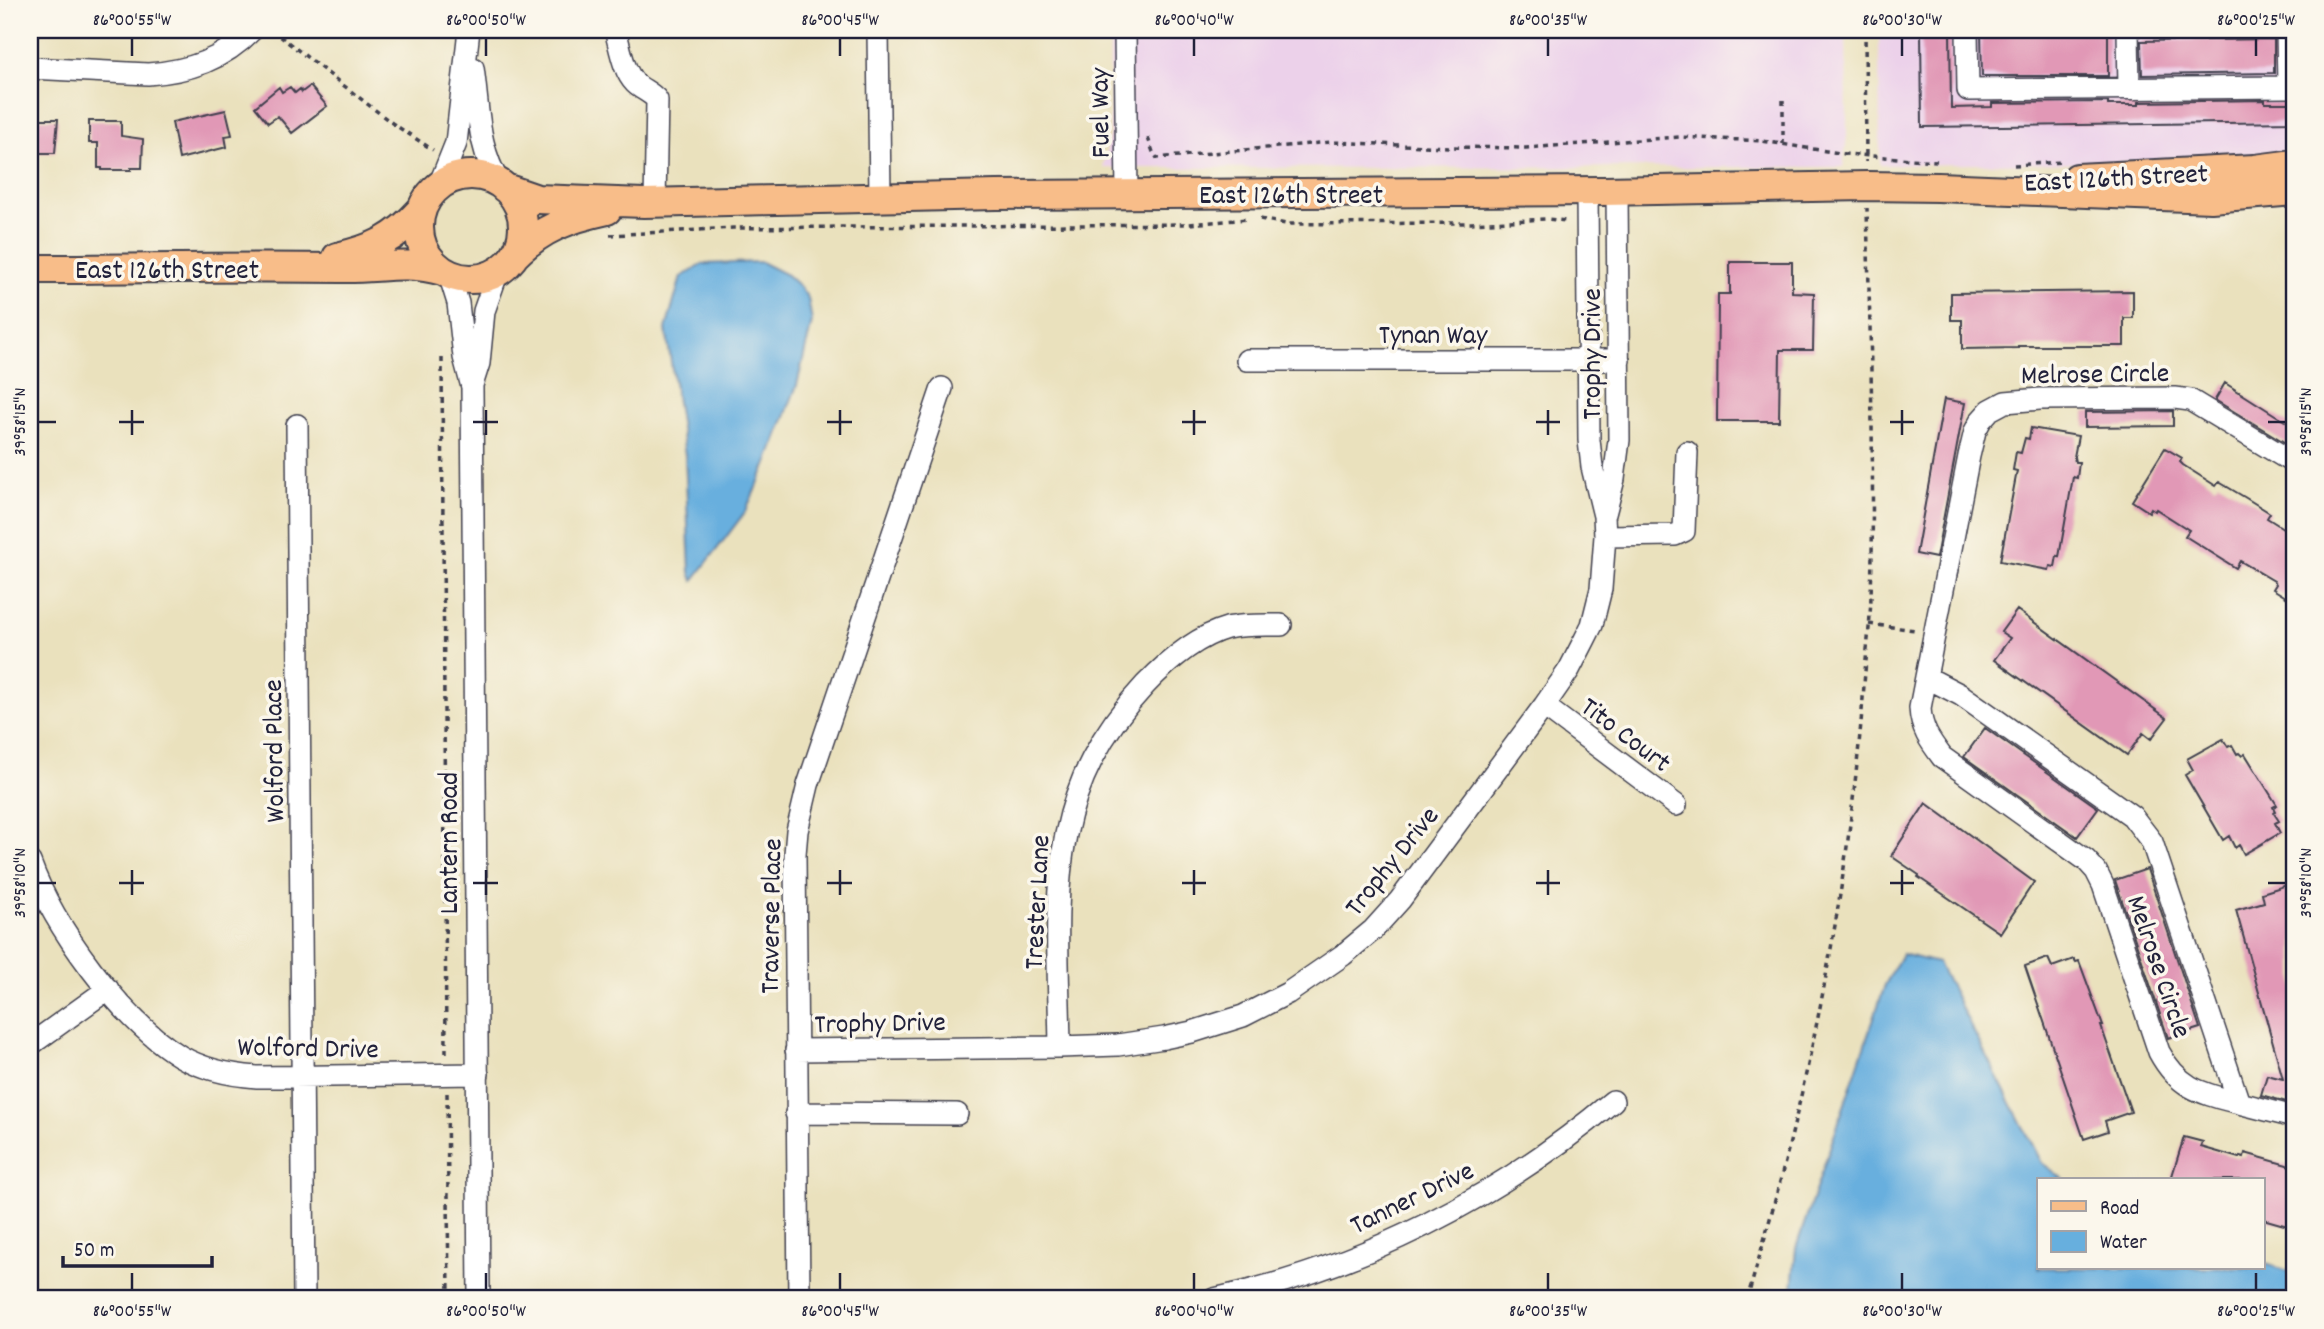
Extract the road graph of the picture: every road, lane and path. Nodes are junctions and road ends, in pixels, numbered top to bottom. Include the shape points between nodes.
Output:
1 (252, 30) edge
2 (272, 30) edge
3 (615, 30) edge
4 (878, 30) edge
5 (1125, 30) edge
6 (1865, 30) edge
7 (1967, 30) edge
8 (2128, 30) edge
9 (2287, 30) edge
10 (468, 31) edge
11 (30, 68) edge
12 (2129, 88) junction
13 (1783, 100) dead end
14 (1148, 128) dead end
15 (1783, 144) junction
16 (440, 154) dead end
17 (1866, 155) junction
18 (2069, 161) dead end
19 (1866, 164) dead end
20 (2014, 164) dead end
21 (2294, 164) edge
22 (1939, 174) junction
23 (502, 186) junction
24 (1617, 190) junction
25 (1587, 191) junction
26 (2294, 191) edge
27 (1127, 195) junction
28 (880, 197) junction
29 (1867, 199) dead end
30 (427, 201) junction
31 (649, 203) junction
32 (1587, 221) junction
33 (606, 236) dead end
34 (506, 263) junction
35 (304, 266) junction
36 (30, 269) edge
37 (446, 273) junction
38 (442, 353) dead end
39 (1247, 360) dead end
40 (1589, 360) junction
41 (1619, 360) junction
42 (472, 387) junction
43 (942, 388) dead end
44 (297, 425) dead end
45 (1687, 452) dead end
46 (2294, 463) edge
47 (1604, 526) junction
48 (1869, 624) junction
49 (1280, 625) dead end
50 (1934, 632) junction
51 (1926, 677) junction
52 (1544, 706) junction
53 (1676, 805) dead end
54 (30, 862) edge
55 (108, 989) junction
56 (30, 1045) edge
57 (1060, 1047) junction
58 (796, 1050) junction
59 (447, 1074) junction
60 (478, 1074) junction
61 (303, 1077) junction
62 (1612, 1101) dead end
63 (2239, 1103) junction
64 (796, 1113) junction
65 (957, 1114) dead end
66 (2294, 1117) edge
67 (304, 1299) edge
68 (449, 1299) edge
69 (479, 1299) edge
70 (799, 1299) edge
71 (1214, 1299) edge
72 (1747, 1299) edge

1 - 11 street via 221,56 165,73
2 - 16 path
3 - 31 street via 630,78 657,100
4 - 28 street
5 - 27 street, Fuel Way
6 - 17 path
7 - 12 street via 1968,90
8 - 12 street
9 - 12 street via 2288,87
10 - 23 street via 484,150
10 - 30 street via 456,143
13 - 15 path
14 - 15 path via 1150,147 1157,158 1331,142 1526,148 1679,137
15 - 17 path
17 - 19 path
17 - 22 path
18 - 20 path
21 - 22 main road, East 126th Street via 2122,174
22 - 24 main road, East 126th Street
22 - 26 main road, East 126th Street via 2211,198
23 - 30 main road via 487,178 458,176 445,181
23 - 31 main road, East 126th Street via 537,199
23 - 34 main road via 517,204 522,223 522,242
24 - 25 main road, East 126th Street
24 - 41 street, Trophy Drive
25 - 27 main road, East 126th Street
25 - 32 street, Trophy Drive
27 - 28 main road, East 126th Street
28 - 31 main road, East 126th Street
29 - 48 path via 1872,456
30 - 35 main road, East 126th Street via 387,241
30 - 37 main road via 419,230 423,246
31 - 34 main road, East 126th Street via 555,225 536,235
32 - 33 path via 1286,224 1259,219 1189,224 733,228
32 - 40 street, Trophy Drive
34 - 37 main road via 488,276 471,279
34 - 42 street, Lantern Road via 484,311
35 - 36 main road, East 126th Street
35 - 37 main road, East 126th Street via 409,264
37 - 42 street, Lantern Road via 458,303
38 - 59 path
39 - 40 street, Tynan Way
40 - 41 street, Tynan Way
40 - 47 street, Trophy Drive via 1589,440
41 - 47 street, Trophy Drive via 1619,440
42 - 60 street, Lantern Road
43 - 58 street, Traverse Place via 808,785 797,831
44 - 61 street, Wolford Place
45 - 47 street via 1684,531 1675,536
46 - 50 street, Melrose Circle via 2190,400 2005,402 1990,411 1975,431
47 - 52 street, Trophy Drive via 1601,589 1592,625
48 - 50 path
48 - 72 path via 1860,750 1840,895 1786,1162
49 - 57 street, Trester Lane via 1230,628 1186,649 1135,696 1094,754 1073,803 1061,856
50 - 51 street, Melrose Circle
51 - 63 street, Melrose Circle via 1973,704 2132,816 2144,830 2152,842
51 - 63 street, Melrose Circle via 1921,722 1942,757 2096,871 2167,1067 2186,1086
52 - 53 street, Tito Court
52 - 57 street, Trophy Drive via 1400,900 1373,930 1309,980 1243,1016 1192,1032 1118,1045
54 - 55 street, Wolford Drive via 64,930
55 - 56 street
55 - 61 street, Wolford Drive via 160,1042 203,1067 241,1076
57 - 58 street, Trophy Drive
58 - 64 street, Traverse Place
59 - 60 street, Wolford Drive
59 - 61 street, Wolford Drive
59 - 68 path
60 - 69 street, Lantern Road
61 - 67 street, Wolford Place
62 - 71 street, Tanner Drive via 1576,1132 1433,1222 1331,1265
63 - 66 street, Melrose Circle
64 - 65 street
64 - 70 street, Traverse Place

